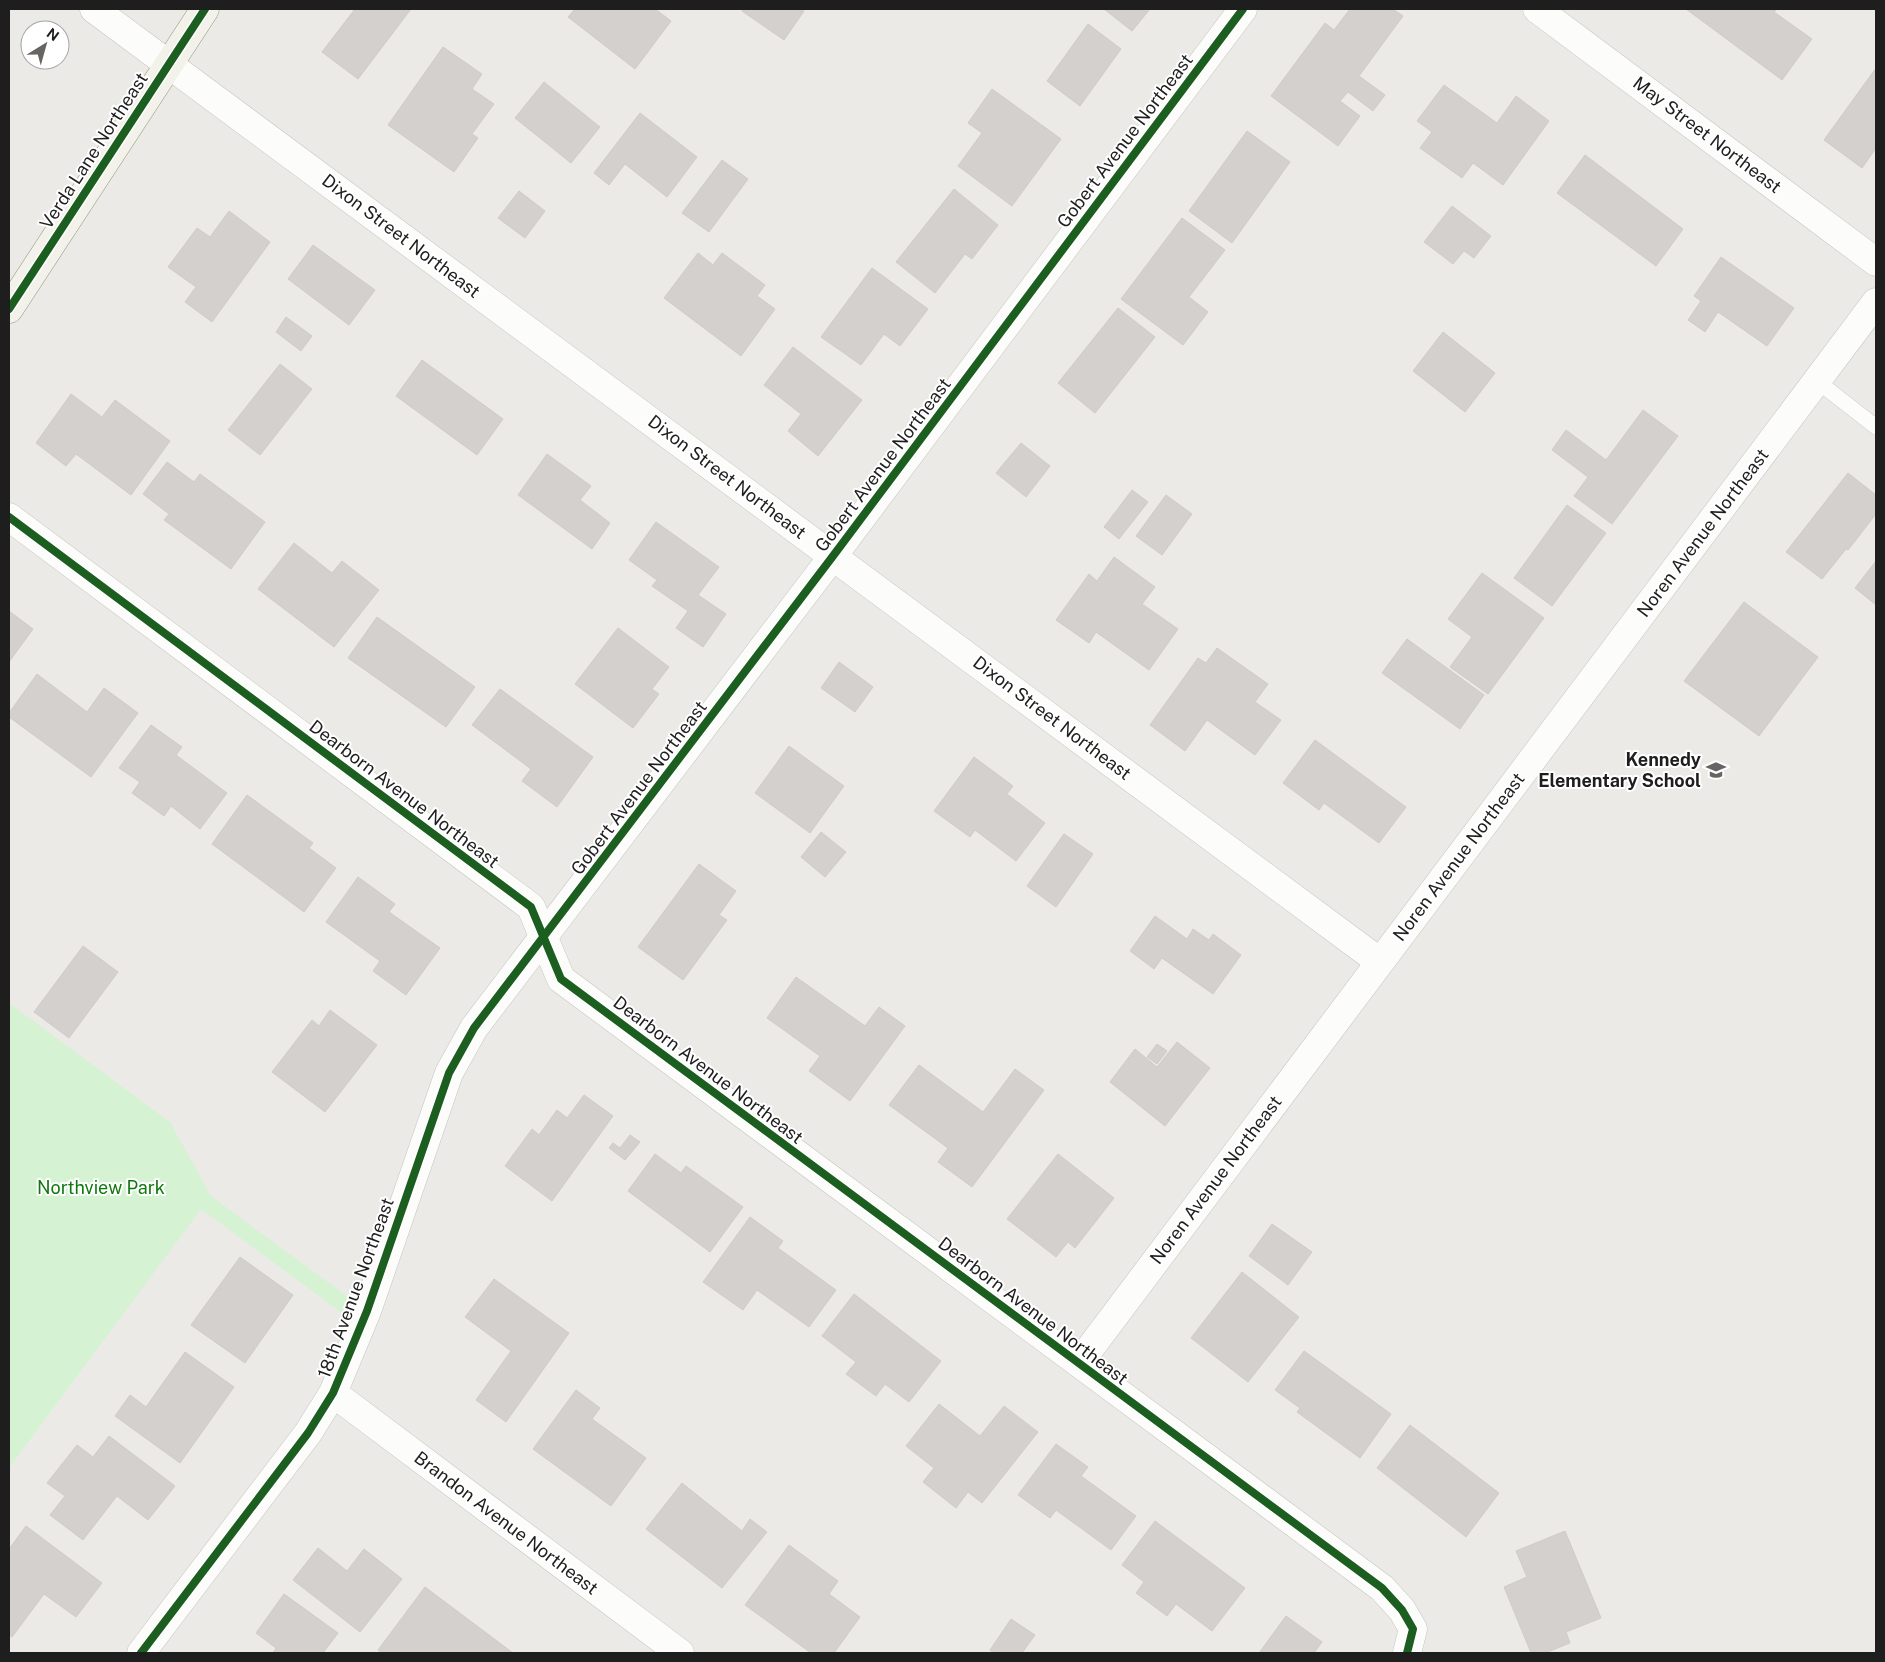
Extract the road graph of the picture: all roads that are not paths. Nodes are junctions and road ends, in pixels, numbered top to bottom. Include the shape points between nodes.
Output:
1 (94, 9) edge
2 (205, 9) edge
3 (1243, 9) edge
4 (1537, 9) edge
5 (169, 64) junction
6 (1876, 262) edge
7 (1876, 302) edge
8 (9, 309) edge
9 (1817, 381) junction
10 (1876, 427) edge
11 (9, 518) edge
12 (833, 556) junction
13 (544, 938) junction
14 (1380, 962) junction
15 (1079, 1363) junction
16 (333, 1393) junction
17 (1410, 1641) edge
18 (141, 1653) edge
19 (680, 1653) edge

1 - 5 street, Dixon Street Northeast
2 - 5 street, Verda Lane Northeast
3 - 12 street, Gobert Avenue Northeast
4 - 6 street, May Street Northeast
5 - 8 street, Verda Lane Northeast
5 - 12 street, Dixon Street Northeast
7 - 9 street, Noren Avenue Northeast
9 - 10 lane
9 - 14 street, Noren Avenue Northeast
11 - 13 street, Dearborn Avenue Northeast via 531,907
12 - 13 street, Gobert Avenue Northeast
12 - 14 street, Dixon Street Northeast
13 - 15 street, Dearborn Avenue Northeast via 561,979
13 - 16 street, 18th Avenue Northeast via 474,1028 449,1073 367,1311
14 - 15 street, Noren Avenue Northeast
15 - 17 street, Dearborn Avenue Northeast via 1382,1588 1402,1610
16 - 18 street, 18th Avenue Northeast via 308,1433
16 - 19 street, Brandon Avenue Northeast

